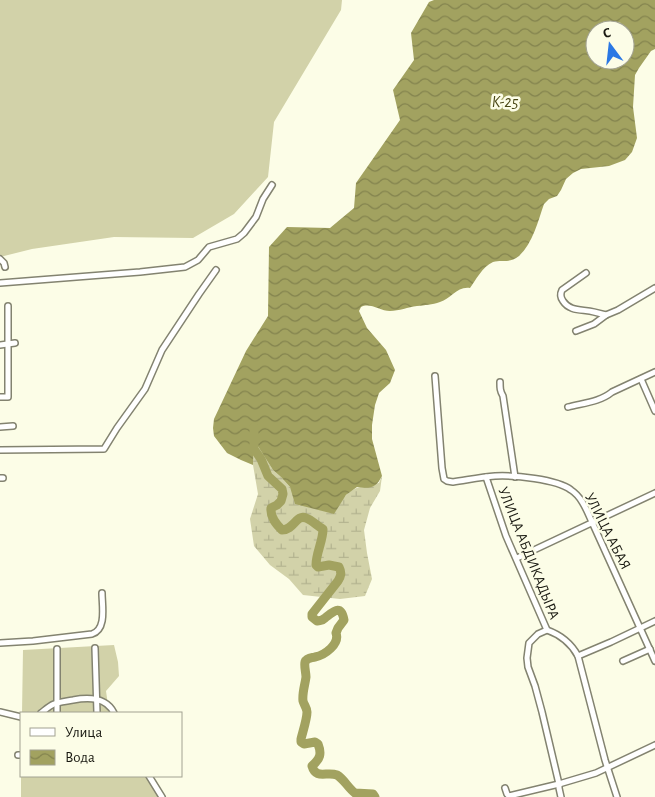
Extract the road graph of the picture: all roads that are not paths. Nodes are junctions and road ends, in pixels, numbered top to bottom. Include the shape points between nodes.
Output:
1 (272, 185) dead end
2 (0, 259) edge
3 (5, 267) dead end
4 (216, 270) dead end
5 (586, 273) dead end
6 (0, 283) edge
7 (655, 288) edge
8 (8, 306) dead end
9 (606, 315) junction
10 (576, 331) dead end
11 (12, 344) junction
12 (0, 345) edge
13 (655, 372) edge
14 (436, 376) dead end
15 (640, 379) junction
16 (500, 382) dead end
17 (0, 397) edge
18 (568, 407) dead end
19 (655, 411) edge
20 (14, 426) dead end
21 (0, 427) edge
22 (0, 450) edge
23 (486, 477) junction
24 (515, 477) junction
25 (655, 493) edge
26 (592, 522) junction
27 (517, 558) junction
28 (102, 593) dead end
29 (655, 621) edge
30 (640, 628) junction
31 (547, 630) junction
32 (0, 643) edge
33 (95, 648) dead end
34 (57, 649) dead end
35 (650, 649) junction
36 (578, 656) junction
37 (624, 661) dead end
38 (655, 661) edge
39 (96, 699) junction
40 (57, 703) junction
41 (0, 712) edge
42 (42, 712) edge
43 (57, 712) edge
44 (97, 712) edge
45 (113, 712) edge
46 (20, 717) edge
47 (655, 745) edge
48 (608, 768) junction
49 (151, 777) edge
50 (559, 784) junction
51 (505, 788) dead end
52 (162, 797) edge
53 (561, 797) edge
54 (617, 797) edge

1 - 6 street via 244,233 237,239 209,247 198,260 184,267
2 - 3 street
4 - 22 street via 162,350 145,388 104,448
5 - 9 street via 562,290 562,300 572,309
7 - 9 street
8 - 11 street
9 - 10 street via 589,327
11 - 12 street
11 - 17 street via 8,397
13 - 15 street
14 - 23 street, УЛИЦА АБАЯ via 443,477 452,482
15 - 18 street via 600,399
15 - 19 street
16 - 24 street
20 - 21 street
23 - 24 street, УЛИЦА АБАЯ
23 - 27 street, УЛИЦА АБДИКАДЫРА
24 - 26 street, УЛИЦА АБАЯ via 571,489
25 - 26 street
26 - 27 street
26 - 30 street, УЛИЦА АБАЯ
27 - 31 street, УЛИЦА АБДИКАДЫРА
28 - 32 street via 101,625 97,632
29 - 30 street
30 - 35 street, УЛИЦА АБАЯ
30 - 36 street
31 - 36 street, УЛИЦА АБДИКАДЫРА via 566,640
31 - 50 street via 529,643 527,658
33 - 39 street
34 - 40 street
35 - 37 street
35 - 38 street, УЛИЦА АБАЯ
36 - 48 street, УЛИЦА АБДИКАДЫРА
39 - 40 street
39 - 44 street
39 - 45 street via 105,702
40 - 42 street
40 - 43 street
41 - 46 street
47 - 48 street
48 - 50 street
48 - 54 street, УЛИЦА АБДИКАДЫРА
49 - 52 street
50 - 51 street via 509,796
50 - 53 street

